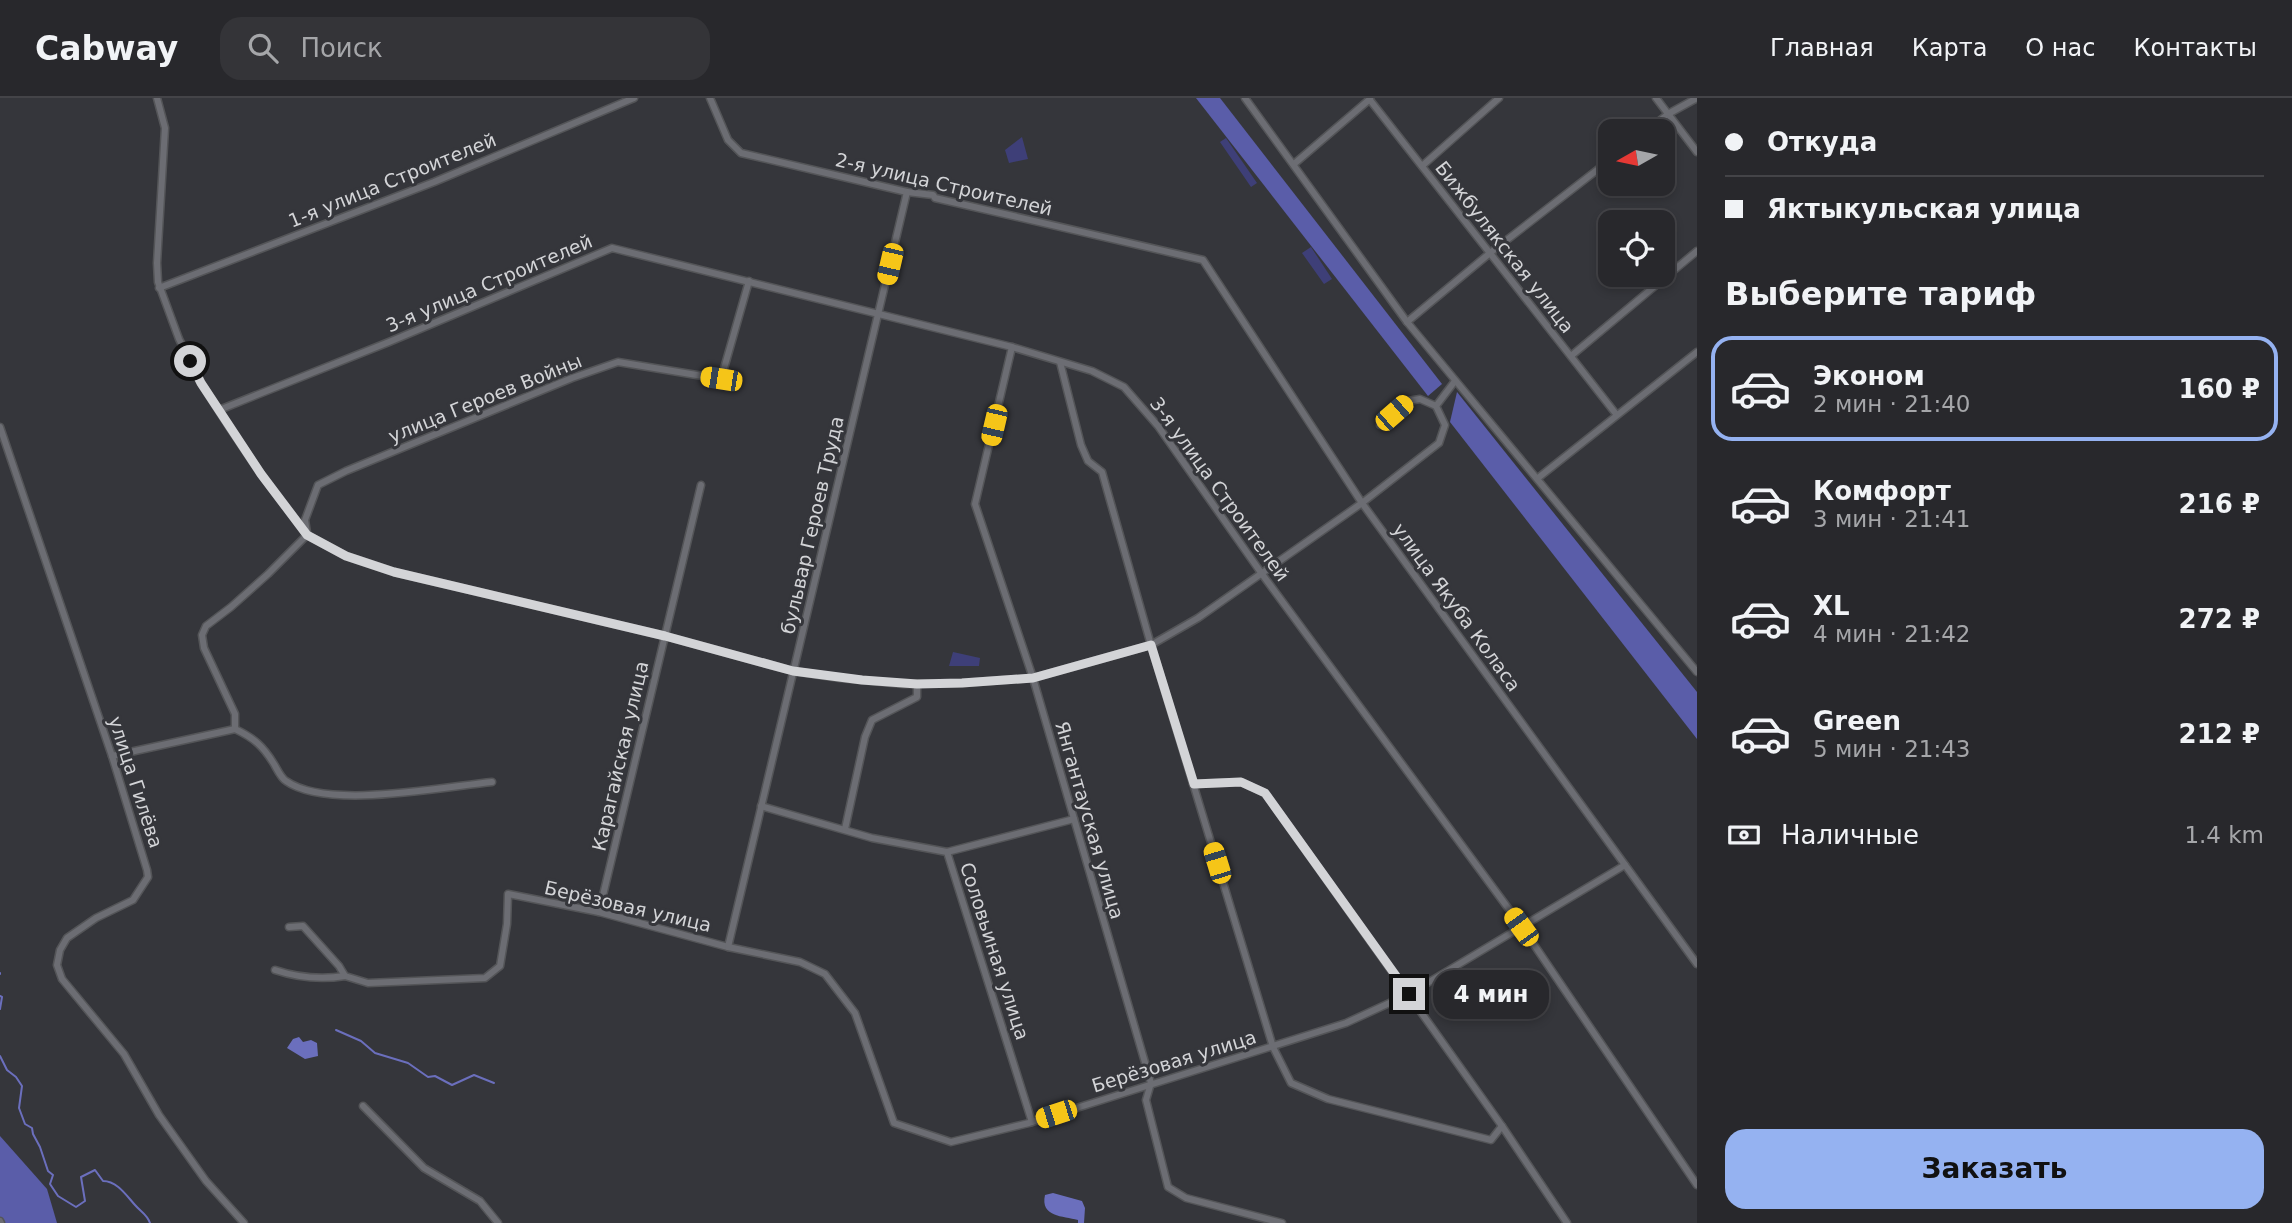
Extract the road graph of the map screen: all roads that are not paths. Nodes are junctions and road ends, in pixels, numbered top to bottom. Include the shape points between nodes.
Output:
1 (157, 98) edge
2 (634, 98) edge
3 (710, 98) edge
4 (1245, 98) edge
5 (1499, 98) edge
6 (1656, 98) edge
7 (1697, 98) edge
8 (1371, 99) edge
9 (1668, 114) junction
10 (1662, 119) edge
11 (1696, 150) edge
12 (1294, 164) junction
13 (1422, 166) junction
14 (1598, 169) edge
15 (907, 191) junction
16 (1697, 251) edge
17 (1490, 253) junction
18 (1203, 260) joint
19 (749, 281) junction
20 (159, 288) junction
21 (878, 313) junction
22 (1407, 321) junction
23 (1012, 347) junction
24 (1697, 352) edge
25 (1571, 356) junction
26 (1060, 362) junction
27 (1455, 381) junction
28 (1436, 406) junction
29 (219, 410) junction
30 (1616, 414) junction
31 (1380, 425) dead end
32 (0, 427) edge
33 (1538, 478) junction
34 (701, 485) dead end
35 (1362, 503) junction
36 (307, 535) junction
37 (1262, 574) junction
38 (665, 636) junction
39 (1151, 645) junction
40 (793, 671) junction
41 (1697, 672) edge
42 (1033, 678) junction
43 (917, 684) junction
44 (235, 729) junction
45 (112, 756) junction
46 (492, 782) dead end
47 (1194, 784) junction
48 (761, 806) junction
49 (1074, 819) junction
50 (845, 829) junction
51 (947, 852) junction
52 (1625, 865) junction
53 (599, 912) junction
54 (289, 927) dead end
55 (1521, 927) junction
56 (727, 947) junction
57 (1697, 964) edge
58 (275, 970) dead end
59 (345, 976) junction
60 (1409, 994) junction
61 (1273, 1047) junction
62 (1151, 1083) junction
63 (363, 1106) dead end
64 (1032, 1122) junction
65 (1502, 1126) junction
66 (1697, 1185) edge
67 (244, 1223) edge
68 (498, 1223) edge
69 (1282, 1223) edge
70 (1567, 1223) edge

1 - 20 street via 165,128
2 - 20 street, 1-я улица Строителей via 434,182
3 - 15 street, 2-я улица Строителей via 728,140 741,153
4 - 12 street
5 - 13 street
6 - 9 street
7 - 9 street
8 - 12 street
8 - 13 street, Бижбулякская улица
9 - 10 street
9 - 11 street
12 - 22 street
13 - 17 street, Бижбулякская улица
14 - 17 street
15 - 18 street, 2-я улица Строителей
15 - 21 street, бульвар Героев Труда
16 - 25 street
17 - 22 street
17 - 25 street, Бижбулякская улица
18 - 35 street, улица Якуба Коласа
19 - 21 street, 3-я улица Строителей
19 - 29 street, 3-я улица Строителей via 612,248
19 - 36 street, улица Героев Войны via 721,379 618,362 572,378 318,485 304,520
20 - 29 street via 178,339
21 - 23 street, 3-я улица Строителей
21 - 40 street, бульвар Героев Труда
22 - 27 street
23 - 26 street, 3-я улица Строителей
23 - 42 street, Янгантауская улица via 975,503
24 - 30 street
25 - 30 street, Бижбулякская улица
26 - 37 street, 3-я улица Строителей via 1124,387 1158,426
26 - 39 street via 1081,445 1088,461 1102,472
27 - 28 street
27 - 33 street
28 - 31 street via 1420,399 1408,401
28 - 35 street via 1445,425 1439,443
29 - 36 street
30 - 33 street
32 - 45 street, улица Гилёва
33 - 41 street
34 - 38 street, Карагайская улица
35 - 37 street
35 - 52 street, улица Якуба Коласа
36 - 38 street via 346,556 394,572
36 - 44 street via 206,625 202,635 235,714
37 - 39 street
37 - 55 street, 3-я улица Строителей
38 - 40 street
38 - 53 street, Карагайская улица
39 - 42 street
39 - 47 street
40 - 43 street
40 - 48 street, бульвар Героев Труда
42 - 43 street
42 - 49 street, Янгантауская улица
43 - 50 street via 916,697 872,720
44 - 45 street
44 - 46 street via 268,753 284,780 334,796
45 - 67 street, улица Гилёва via 148,877 133,900 67,938 57,965 62,979 124,1054 198,1170
47 - 60 street via 1241,782 1265,793
47 - 61 street
48 - 50 street, Соловьиная улица
48 - 56 street, бульвар Героев Труда
49 - 51 street
49 - 62 street, Янгантауская улица
50 - 51 street, Соловьиная улица
51 - 64 street, Соловьиная улица
52 - 55 street, Берёзовая улица
52 - 57 street, улица Якуба Коласа
53 - 56 street, Берёзовая улица
53 - 59 street, Берёзовая улица via 508,894 500,965 485,978 368,982
54 - 59 street via 303,926
55 - 60 street, Берёзовая улица
55 - 66 street, 3-я улица Строителей
56 - 64 street, Берёзовая улица via 800,962 825,974 855,1013 894,1123 951,1142
58 - 59 street via 298,978
60 - 61 street, Берёзовая улица via 1346,1023
60 - 65 street
61 - 62 street, Берёзовая улица
61 - 65 street via 1291,1083 1328,1099 1491,1140
62 - 64 street, Берёзовая улица
62 - 69 street, Янгантауская улица via 1146,1100 1168,1187 1186,1198
63 - 68 street via 424,1168 480,1202
65 - 70 street

